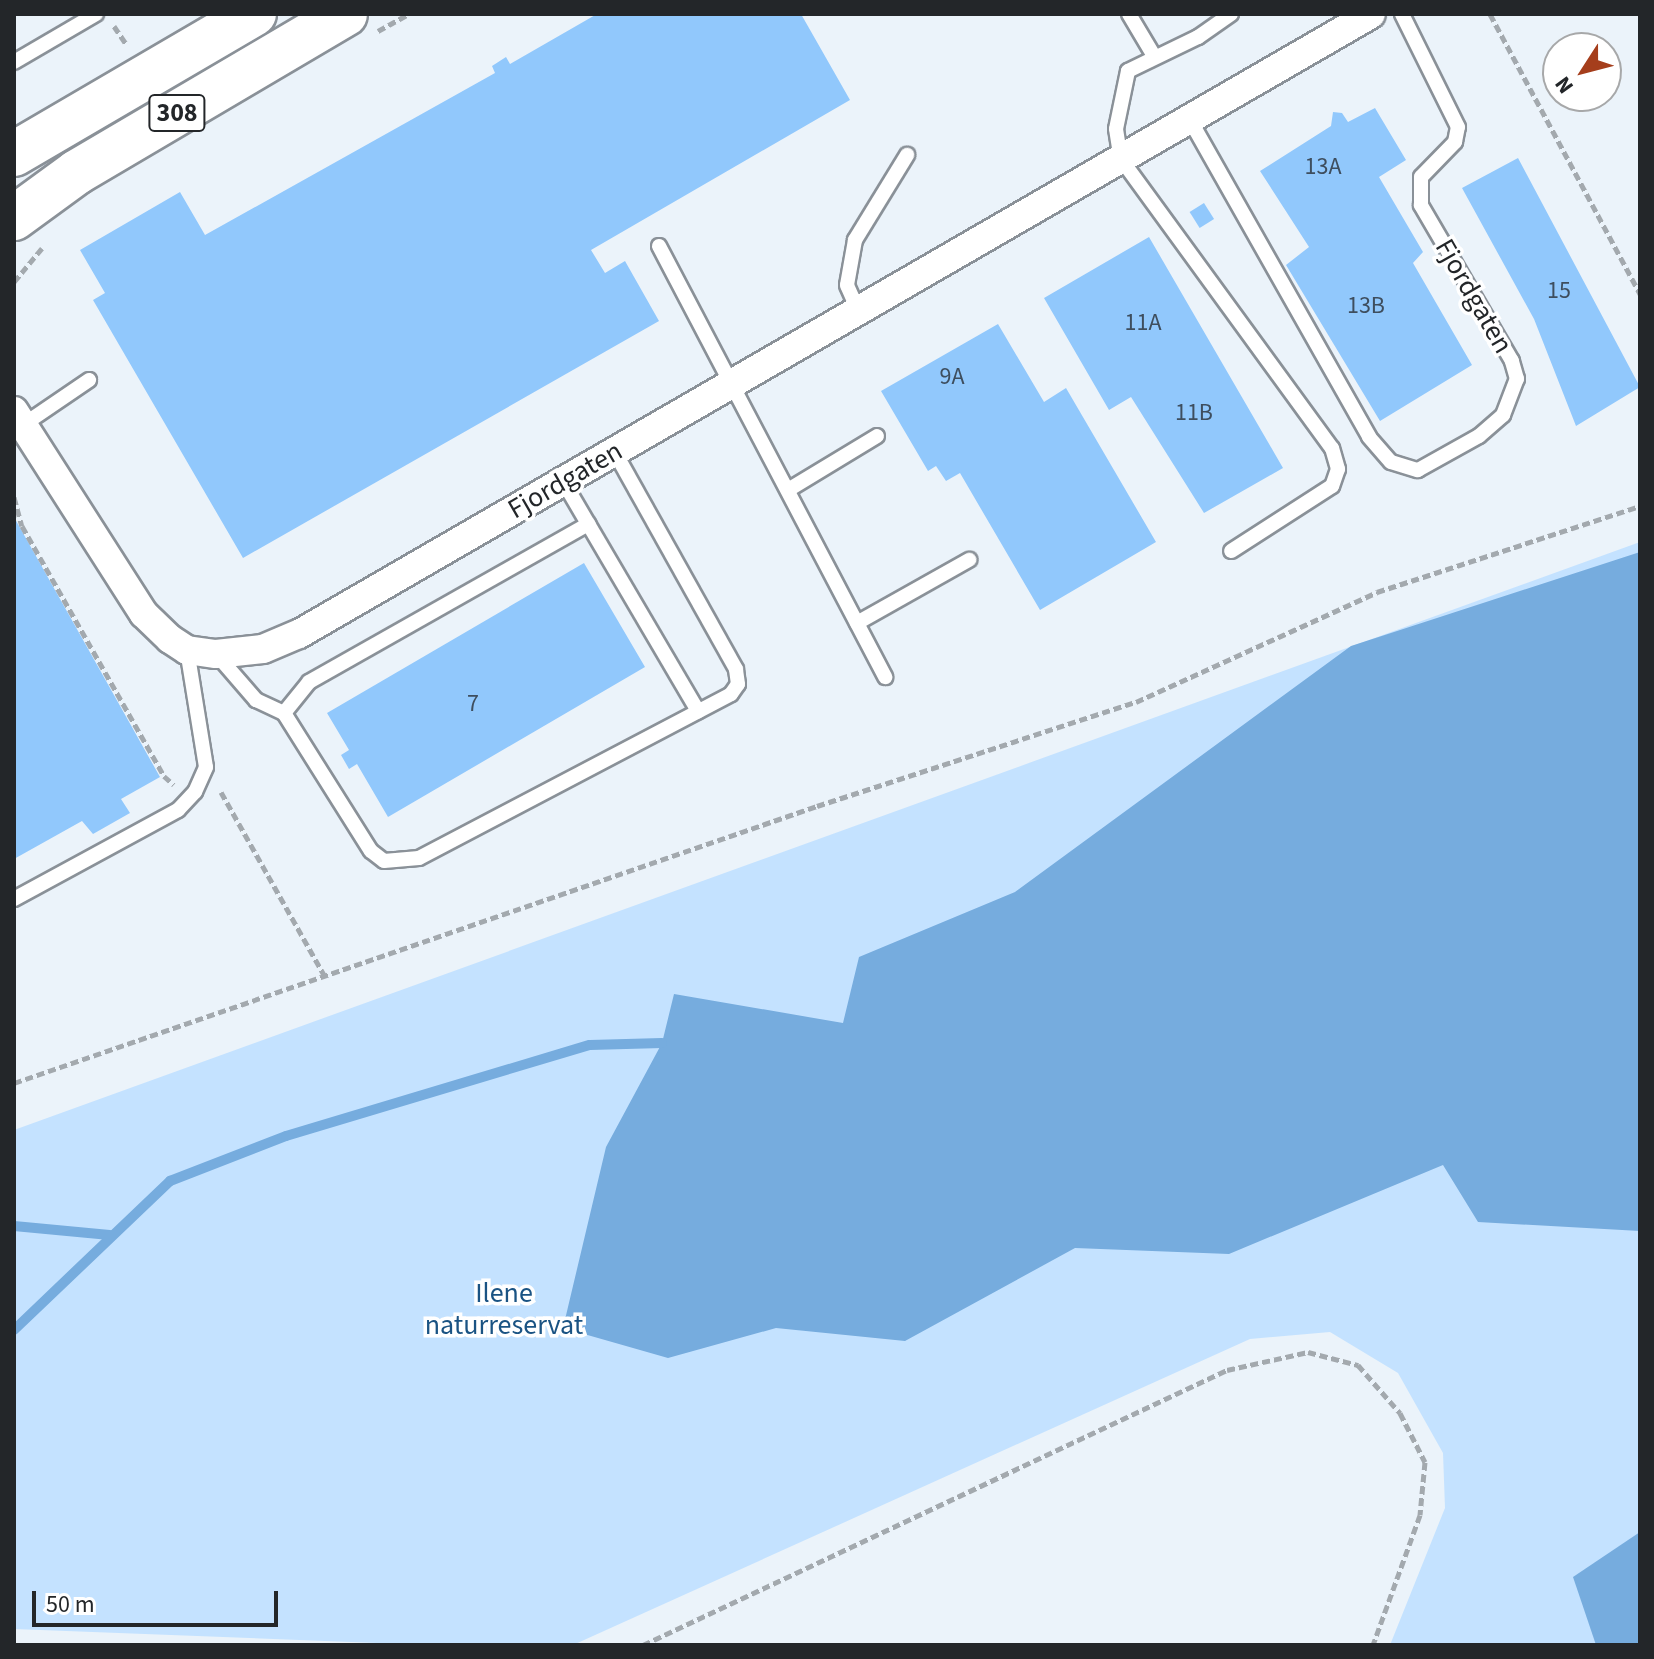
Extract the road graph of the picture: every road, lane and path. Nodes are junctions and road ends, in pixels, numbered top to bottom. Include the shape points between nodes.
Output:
1 (96, 14) edge
2 (107, 14) edge
3 (254, 14) edge
4 (345, 14) edge
5 (1129, 14) edge
6 (1231, 14) edge
7 (1371, 14) edge
8 (1402, 14) edge
9 (1490, 14) edge
10 (140, 49) dead end
11 (1154, 56) junction
12 (14, 62) edge
13 (1190, 120) junction
14 (14, 154) edge
15 (907, 155) dead end
16 (1121, 159) junction
17 (14, 218) edge
18 (659, 246) dead end
19 (1640, 294) edge
20 (858, 310) junction
21 (89, 380) dead end
22 (732, 383) junction
23 (19, 418) edge
24 (877, 436) dead end
25 (614, 451) junction
26 (563, 481) junction
27 (788, 490) junction
28 (14, 497) edge
29 (1640, 506) edge
30 (588, 524) junction
31 (1231, 551) dead end
32 (969, 560) dead end
33 (857, 623) junction
34 (187, 650) junction
35 (216, 654) junction
36 (885, 677) dead end
37 (698, 711) junction
38 (284, 713) junction
39 (206, 767) junction
40 (189, 798) junction
41 (14, 899) edge
42 (324, 975) junction
43 (14, 1083) edge
44 (643, 1645) edge
45 (1373, 1645) edge

1 - 12 lane
2 - 10 path via 128,47
3 - 14 main road, 308
4 - 17 main road, 308 via 77,172
5 - 11 lane
6 - 11 lane via 1198,37
7 - 13 street, Fjordgaten
8 - 13 lane, Fjordgaten via 1458,127 1455,142 1421,177 1421,205 1512,361 1517,379 1503,415 1479,436 1418,470 1391,462 1369,437
9 - 19 path
11 - 16 lane via 1128,71 1122,82 1116,129
13 - 16 street, Fjordgaten
15 - 20 lane via 855,240 847,285
16 - 20 street, Fjordgaten
16 - 31 lane via 1332,448 1338,469 1332,486
18 - 22 lane
20 - 22 street, Fjordgaten
21 - 23 lane
22 - 25 street, Fjordgaten
22 - 27 lane
23 - 34 street via 144,614
24 - 27 lane
25 - 26 street, Fjordgaten
25 - 37 lane via 736,669 738,684 731,694
26 - 30 lane
26 - 35 street, Fjordgaten via 299,634 263,649
27 - 33 lane
28 - 40 path via 22,526 164,776
29 - 42 path via 1377,592 1136,702
30 - 37 lane
30 - 38 lane via 309,682
32 - 33 lane
33 - 36 lane
34 - 35 street, Fjordgaten
34 - 39 lane
35 - 38 lane via 256,700
37 - 38 lane via 419,858 398,863 371,851
39 - 40 lane
39 - 42 path
40 - 41 lane via 178,810
42 - 43 path
44 - 45 path via 1227,1370 1308,1352 1358,1365 1400,1413 1425,1462 1420,1515

